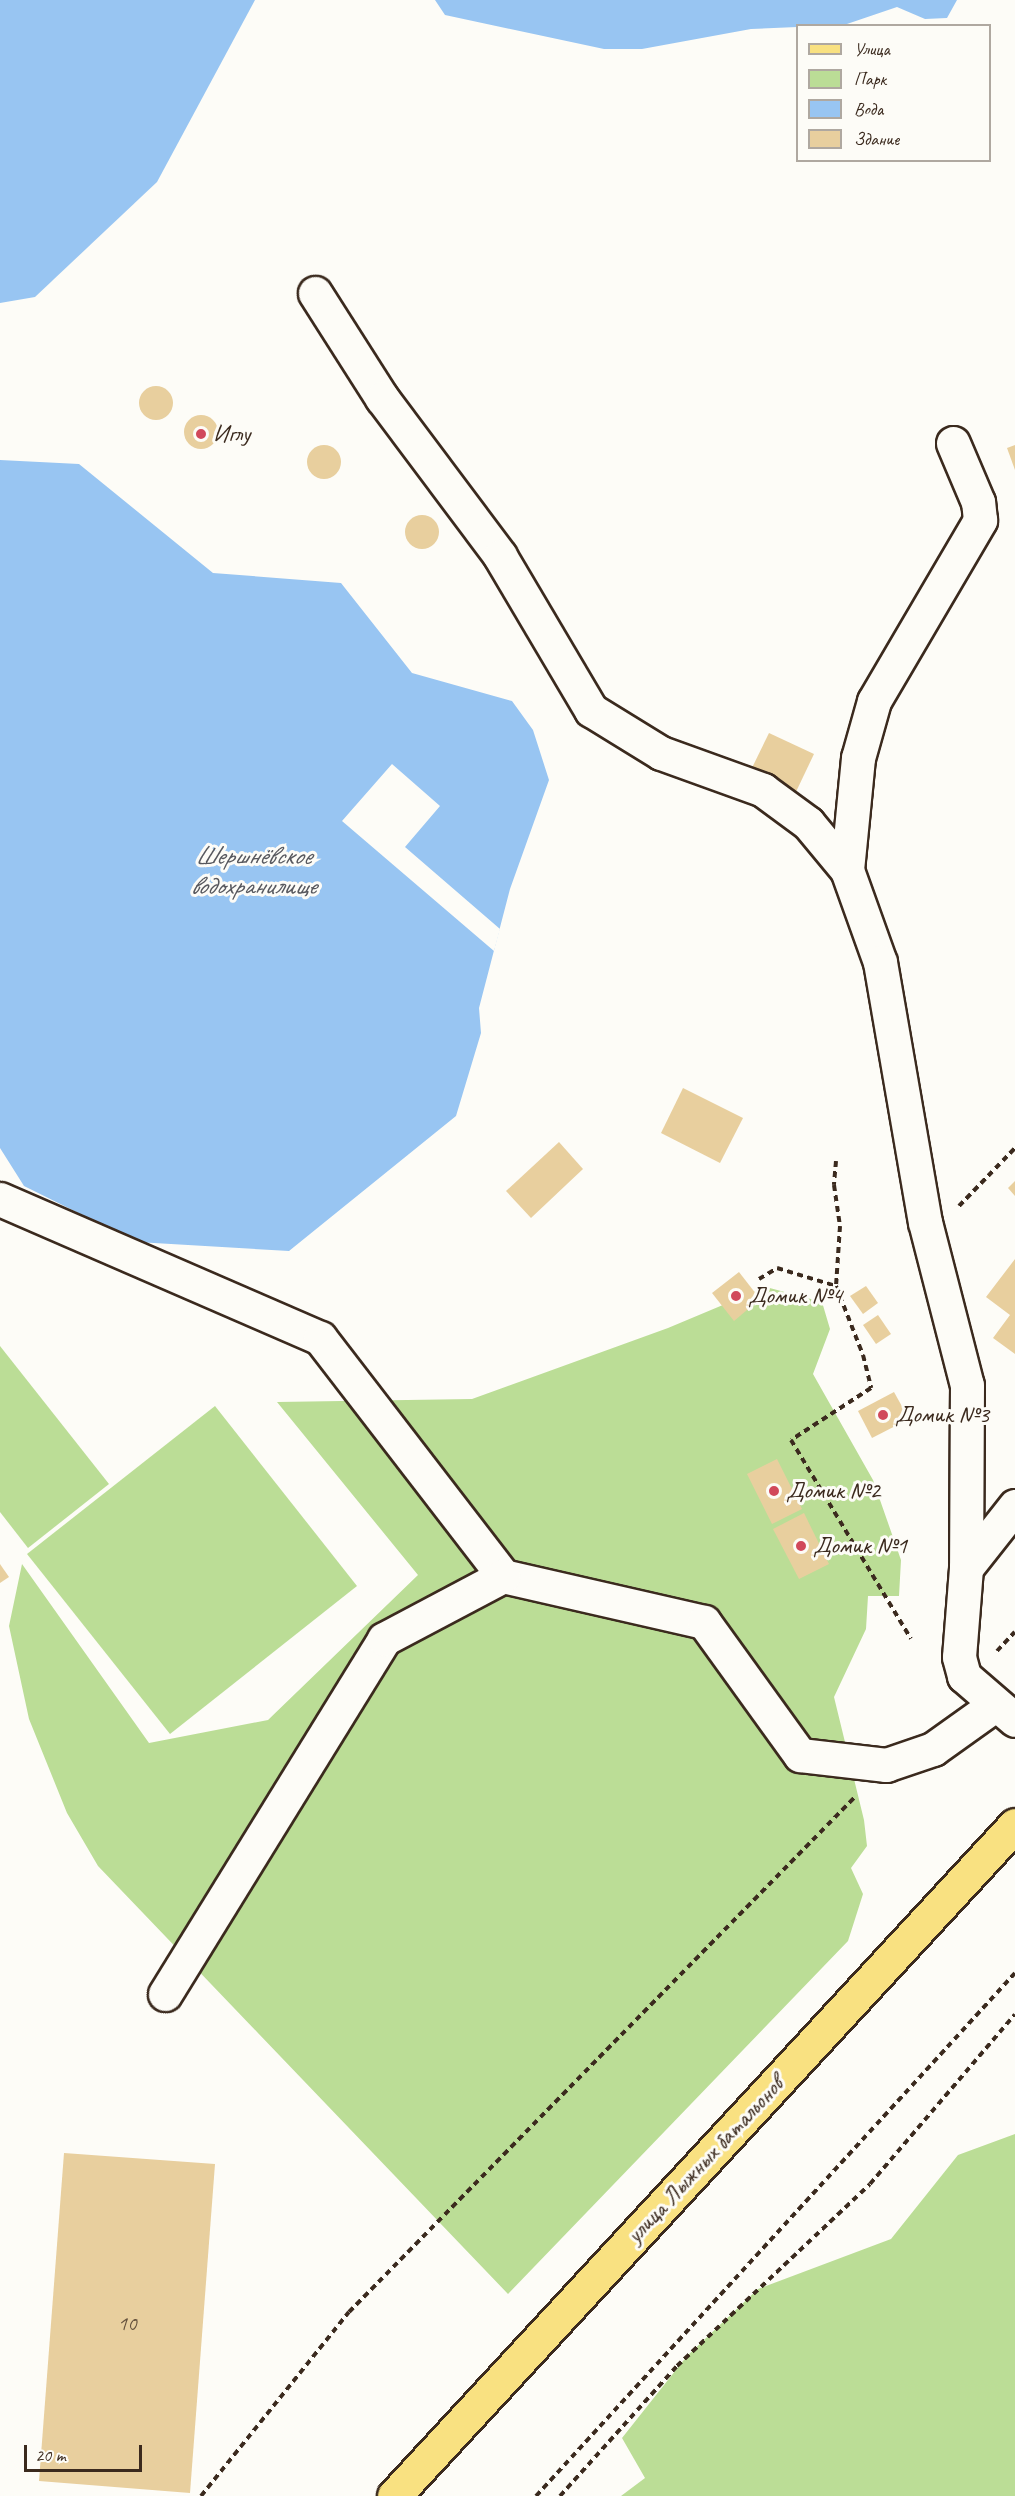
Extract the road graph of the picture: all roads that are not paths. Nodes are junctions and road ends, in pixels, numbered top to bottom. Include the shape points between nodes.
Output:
1 (315, 293) dead end
2 (953, 443) dead end
3 (847, 870) junction
4 (0, 1199) edge
5 (1015, 1506) edge
6 (966, 1568) junction
7 (503, 1576) junction
8 (1005, 1712) edge
9 (1015, 1825) edge
10 (165, 1994) dead end
11 (394, 2496) edge

1 - 3 lane via 382,398 500,556 591,710 662,753 763,790 808,823
2 - 3 lane via 978,502 980,520 874,701 858,758
3 - 6 lane via 880,962 930,1237 967,1385
4 - 7 lane via 320,1338
5 - 6 lane
6 - 8 lane via 959,1657 964,1676
7 - 8 lane via 704,1622 800,1755 886,1765 933,1749
7 - 10 lane via 384,1639
9 - 11 main road, улица Лыжных батальонов

